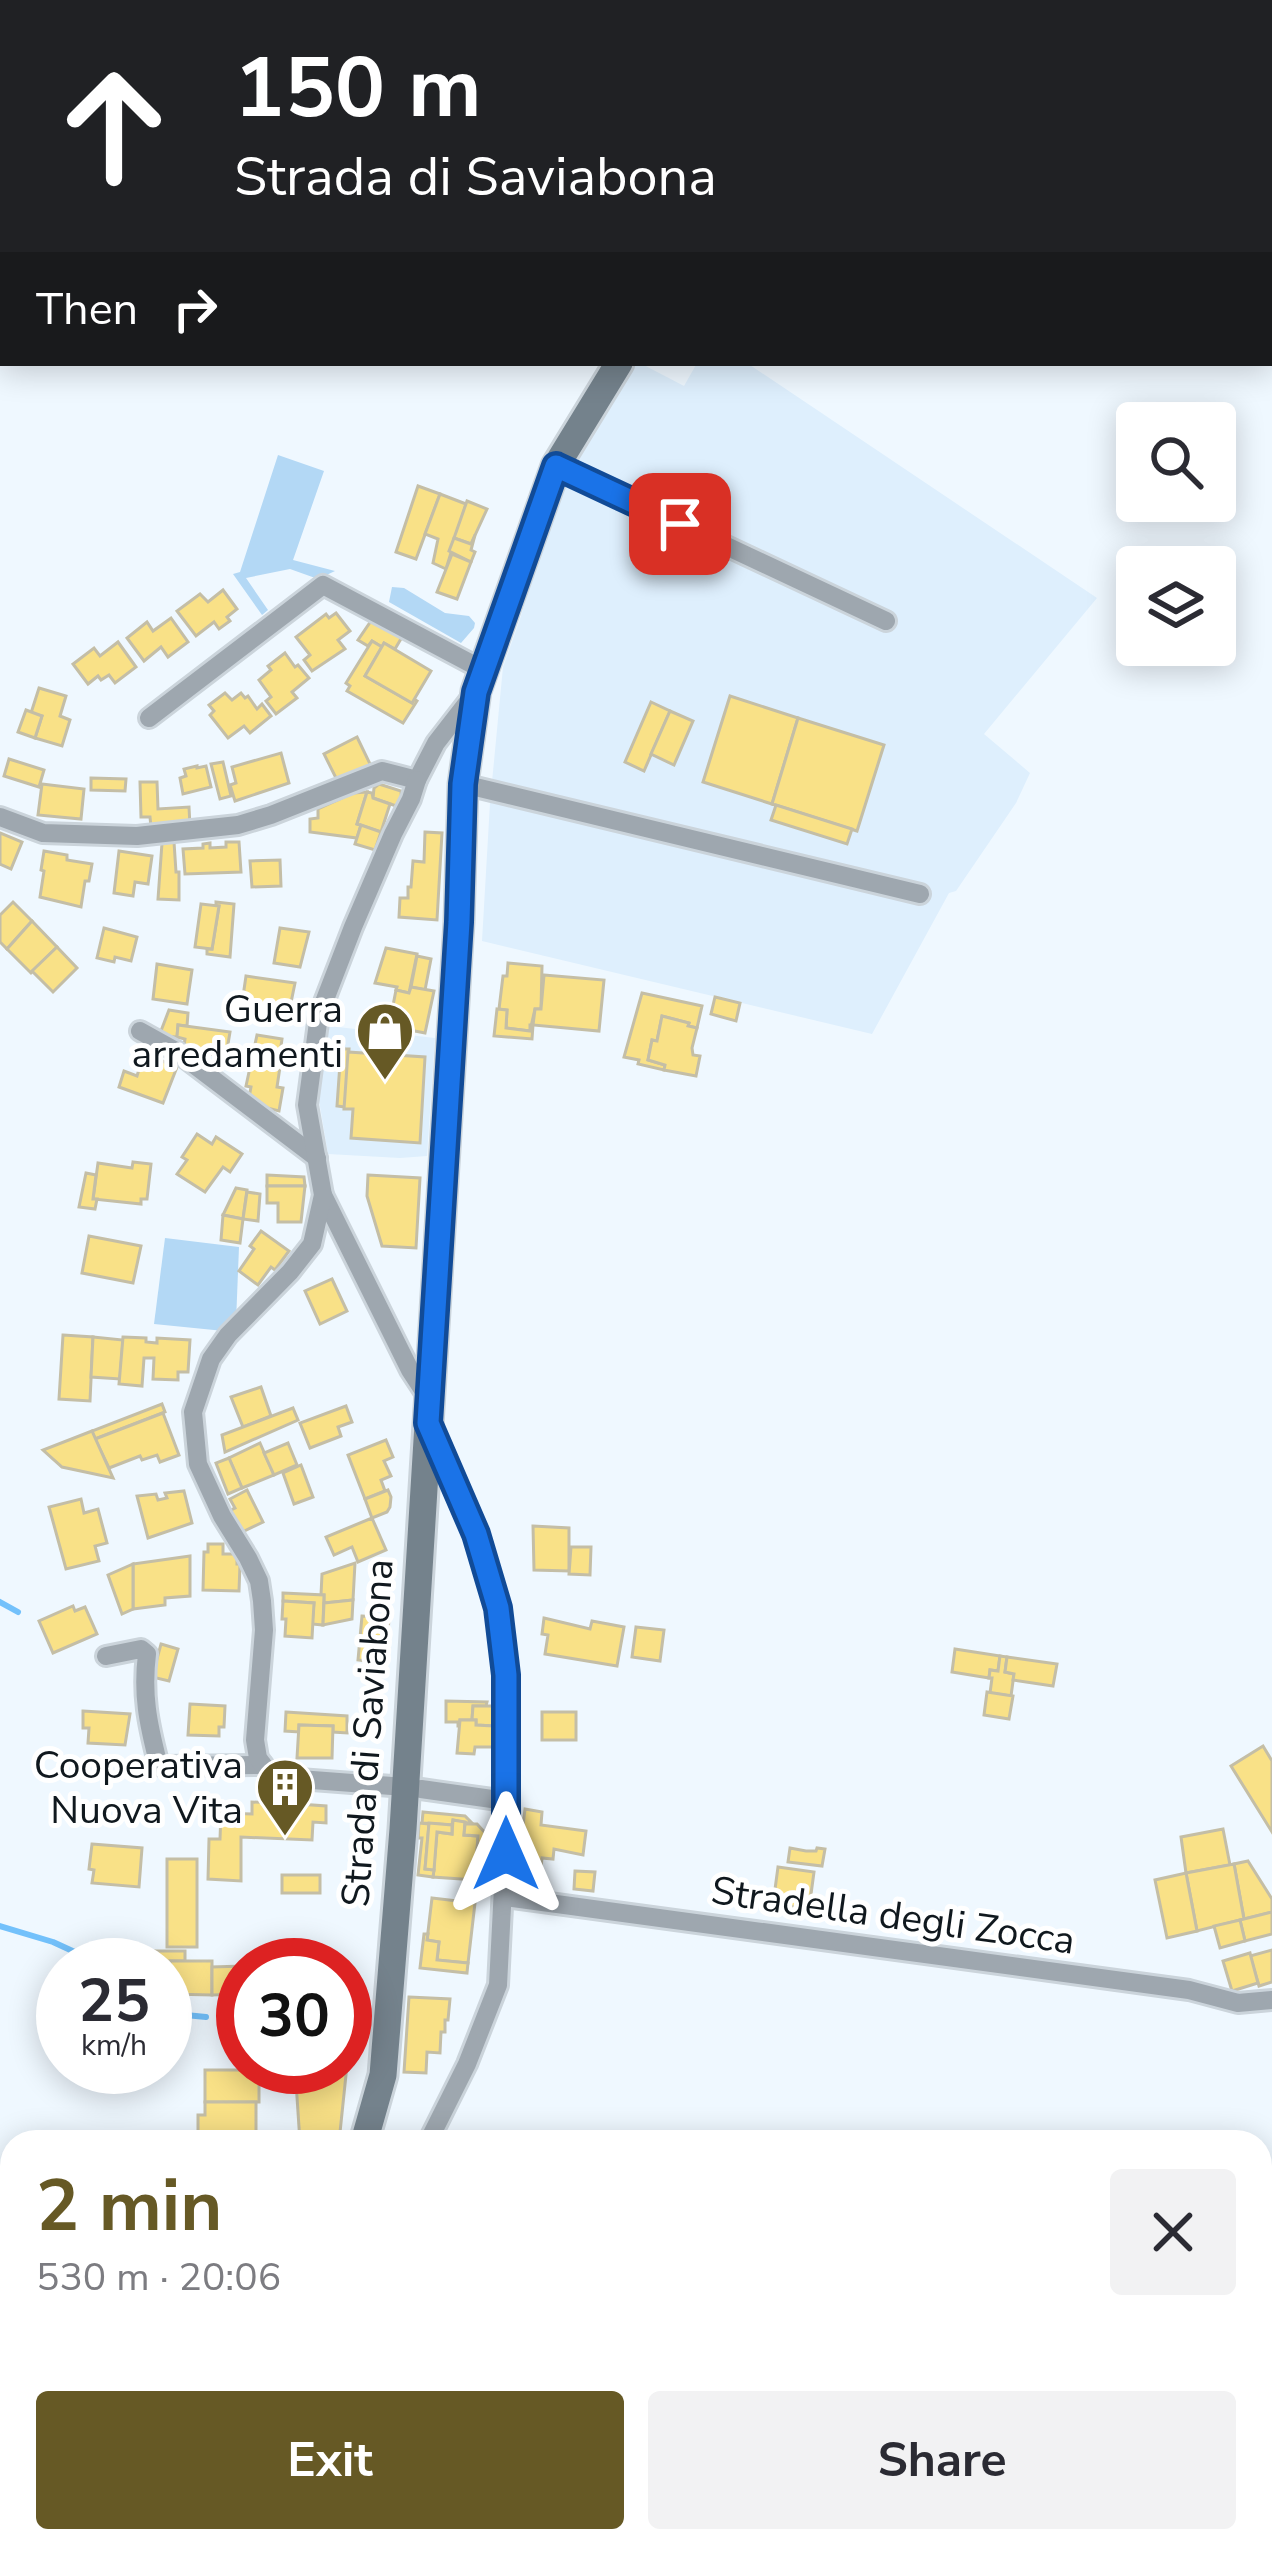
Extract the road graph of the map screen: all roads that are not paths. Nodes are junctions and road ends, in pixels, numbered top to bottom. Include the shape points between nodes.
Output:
1 (617, 366) edge
2 (556, 466) junction
3 (886, 621) dead end
4 (479, 681) junction
5 (149, 718) dead end
6 (417, 780) junction
7 (463, 784) junction
8 (0, 817) edge
9 (920, 894) dead end
10 (140, 1031) dead end
11 (316, 1158) junction
12 (323, 1196) junction
13 (429, 1411) junction
14 (106, 1656) dead end
15 (263, 1765) junction
16 (413, 1788) junction
17 (506, 1801) junction
18 (505, 1897) junction
19 (1272, 2000) edge
20 (367, 2130) edge
21 (434, 2130) edge

1 - 2 street, Strada di Saviabona
2 - 3 street
2 - 4 street, Strada di Saviabona
4 - 5 street via 323,585
4 - 6 street
4 - 7 street, Strada di Saviabona
6 - 8 street via 382,771 238,826 137,836 43,833
6 - 11 street via 319,1015 307,1105
7 - 9 street
7 - 13 street, Strada di Saviabona
10 - 11 street
11 - 12 street
12 - 13 street
12 - 15 street via 312,1244 228,1335 193,1412 198,1464 259,1581 264,1630 255,1740
13 - 16 street, Strada di Saviabona
13 - 17 street via 498,1608
14 - 15 street via 141,1648 147,1654 146,1712 162,1766
15 - 16 street via 286,1778
16 - 17 street
16 - 20 street, Strada di Saviabona via 383,2075
17 - 18 street
18 - 19 street, Stradella degli Zocca via 1238,2003
18 - 21 street via 498,1984

